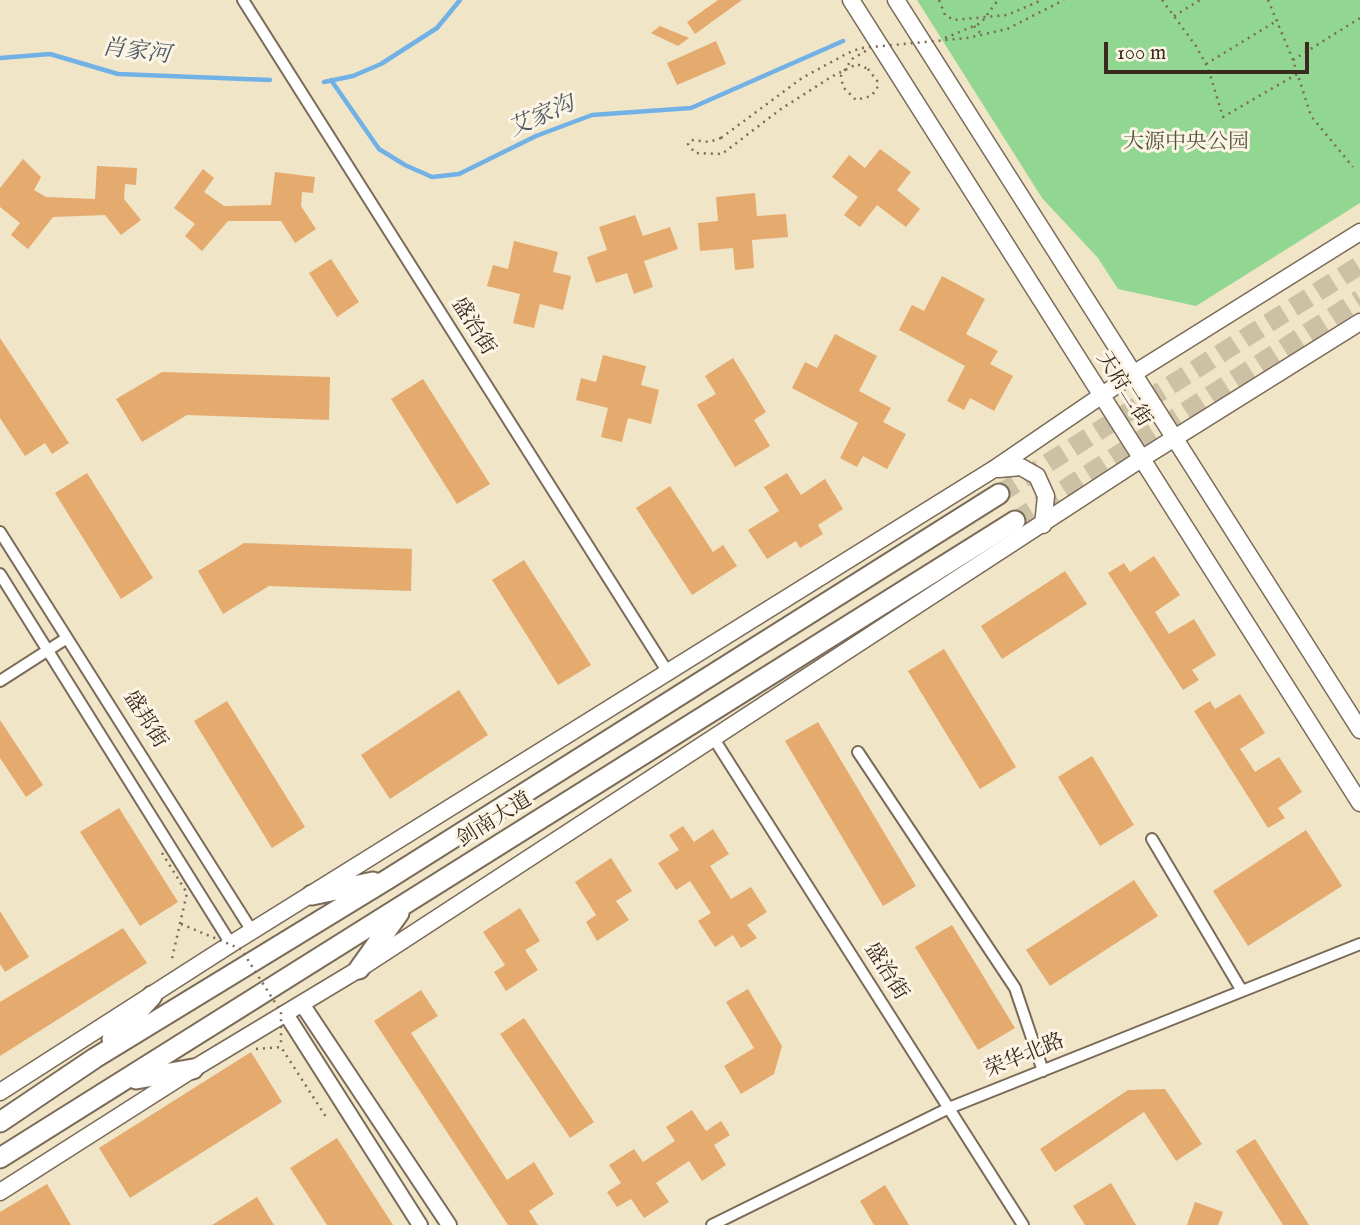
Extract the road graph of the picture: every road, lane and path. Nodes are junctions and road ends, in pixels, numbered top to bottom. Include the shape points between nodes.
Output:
1 (243, 0) edge
2 (850, 0) edge
3 (896, 0) edge
4 (939, 0) edge
5 (998, 0) edge
6 (1042, 0) edge
7 (1064, 0) edge
8 (1162, 0) edge
9 (1199, 0) edge
10 (1268, 0) edge
11 (1174, 16) junction
12 (1360, 18) edge
13 (1278, 20) junction
14 (974, 26) junction
15 (982, 35) junction
16 (942, 40) junction
17 (872, 47) junction
18 (1293, 60) junction
19 (1206, 64) junction
20 (1297, 74) junction
21 (1353, 167) dead end
22 (1360, 232) edge
23 (1360, 322) edge
24 (1133, 374) junction
25 (1102, 397) junction
26 (1175, 439) junction
27 (1142, 458) junction
28 (994, 469) junction
29 (999, 494) tunnel mouth
30 (1015, 521) tunnel mouth
31 (1043, 525) junction
32 (0, 532) edge
33 (0, 574) edge
34 (67, 639) junction
35 (48, 651) junction
36 (669, 674) junction
37 (0, 681) edge
38 (1360, 730) edge
39 (714, 739) junction
40 (858, 752) dead end
41 (1360, 803) edge
42 (1152, 839) dead end
43 (162, 853) dead end
44 (388, 879) junction
45 (312, 895) junction
46 (405, 905) junction
47 (181, 924) junction
48 (252, 931) junction
49 (231, 944) junction
50 (1360, 944) edge
51 (171, 963) dead end
52 (359, 969) junction
53 (1242, 991) junction
54 (152, 996) junction
55 (302, 1004) junction
56 (286, 1014) junction
57 (281, 1046) junction
58 (251, 1052) dead end
59 (95, 1058) junction
60 (193, 1069) junction
61 (1043, 1071) junction
62 (125, 1082) junction
63 (0, 1092) edge
64 (948, 1108) junction
65 (327, 1119) dead end
66 (0, 1122) edge
67 (0, 1158) edge
68 (0, 1192) edge
69 (420, 1225) edge
70 (449, 1225) edge
71 (712, 1225) edge
72 (1023, 1225) edge

1 - 36 street, 盛治街
2 - 25 main road, 天府二街
3 - 24 main road, 天府二街
4 - 6 path via 945,15 954,20 1007,15
5 - 14 path, bridge via 989,16
7 - 15 path, bridge via 1021,24
8 - 11 path
9 - 11 path
10 - 13 path
11 - 19 path
12 - 18 path
13 - 18 path
13 - 19 path
14 - 15 path, bridge
14 - 16 path, bridge
15 - 16 path, bridge
16 - 17 path, bridge
17 - 17 path, bridge via 848,53 802,78 721,138 688,144 695,153 722,154 781,109 831,77 858,64 878,82 871,96 856,100 843,87 841,76 852,58
18 - 20 path
19 - 20 path via 1223,117
20 - 21 path via 1311,116
22 - 24 main road
23 - 26 main road
24 - 25 main road
24 - 26 main road, 天府二街
25 - 27 main road, 天府二街
25 - 28 main road
26 - 27 main road
26 - 38 main road, 天府二街
27 - 31 main road
27 - 41 main road, 天府二街
28 - 31 main road via 1021,467 1037,476 1048,508
28 - 36 main road
29 - 44 highway, 剑南大道
30 - 46 highway, 剑南大道
31 - 39 main road
32 - 34 street, 盛邦街
33 - 35 street
34 - 35 street
34 - 48 street, 盛邦街
35 - 37 street
35 - 49 street
36 - 45 main road
39 - 52 main road
39 - 64 street, 盛治街
40 - 61 street via 1015,988
42 - 53 street
43 - 47 path, bridge via 187,893
44 - 45 highway
44 - 59 highway, 剑南大道
45 - 48 main road
46 - 52 highway
46 - 62 highway, 剑南大道
47 - 51 path, bridge
47 - 57 path, bridge via 241,949 281,1013
48 - 49 main road
49 - 54 main road
50 - 53 street, 荣华北路
52 - 55 main road
53 - 61 street, 荣华北路
54 - 59 highway
54 - 63 main road
55 - 56 main road
55 - 70 street
56 - 60 main road
56 - 69 street
57 - 58 path
57 - 65 path
59 - 66 highway, 剑南大道
60 - 62 highway
60 - 68 main road
61 - 64 street, 荣华北路
62 - 67 highway, 剑南大道
64 - 71 street, 荣华北路
64 - 72 street, 盛治街

